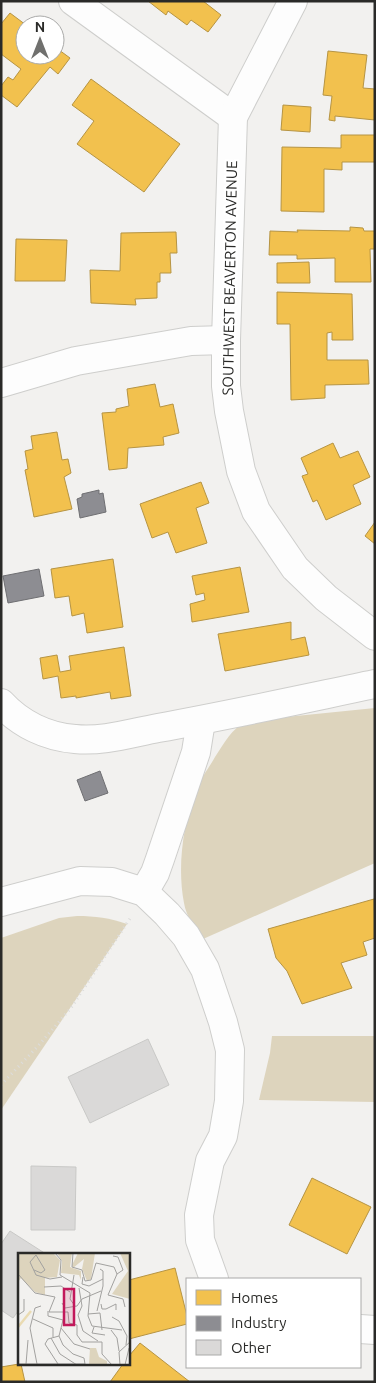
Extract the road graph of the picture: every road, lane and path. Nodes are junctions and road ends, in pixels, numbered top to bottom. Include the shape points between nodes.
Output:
1 (73, 1) edge
2 (293, 1) edge
3 (233, 117) junction
4 (226, 340) junction
5 (1, 383) edge
6 (375, 636) edge
7 (375, 684) edge
8 (1, 703) edge
9 (201, 721) junction
10 (144, 892) junction
11 (1, 902) edge
12 (1, 1085) edge
13 (214, 1278) edge
14 (361, 1329) edge
15 (375, 1330) edge

1 - 3 street
2 - 3 street, SOUTHWEST BEAVERTON AVENUE
3 - 4 street, SOUTHWEST BEAVERTON AVENUE
4 - 5 street via 191,340 76,361
4 - 6 street, SOUTHWEST BEAVERTON AVENUE via 226,386 234,441 240,471 256,510 295,568 326,598
7 - 9 street
8 - 9 street via 14,716 36,729 76,740 94,740
9 - 10 street via 196,752 155,873
10 - 11 street via 112,882 80,881
10 - 12 path via 71,1008
10 - 13 street via 186,936 205,969 230,1050 229,1101 223,1136 210,1161 199,1215 200,1240
14 - 15 street

